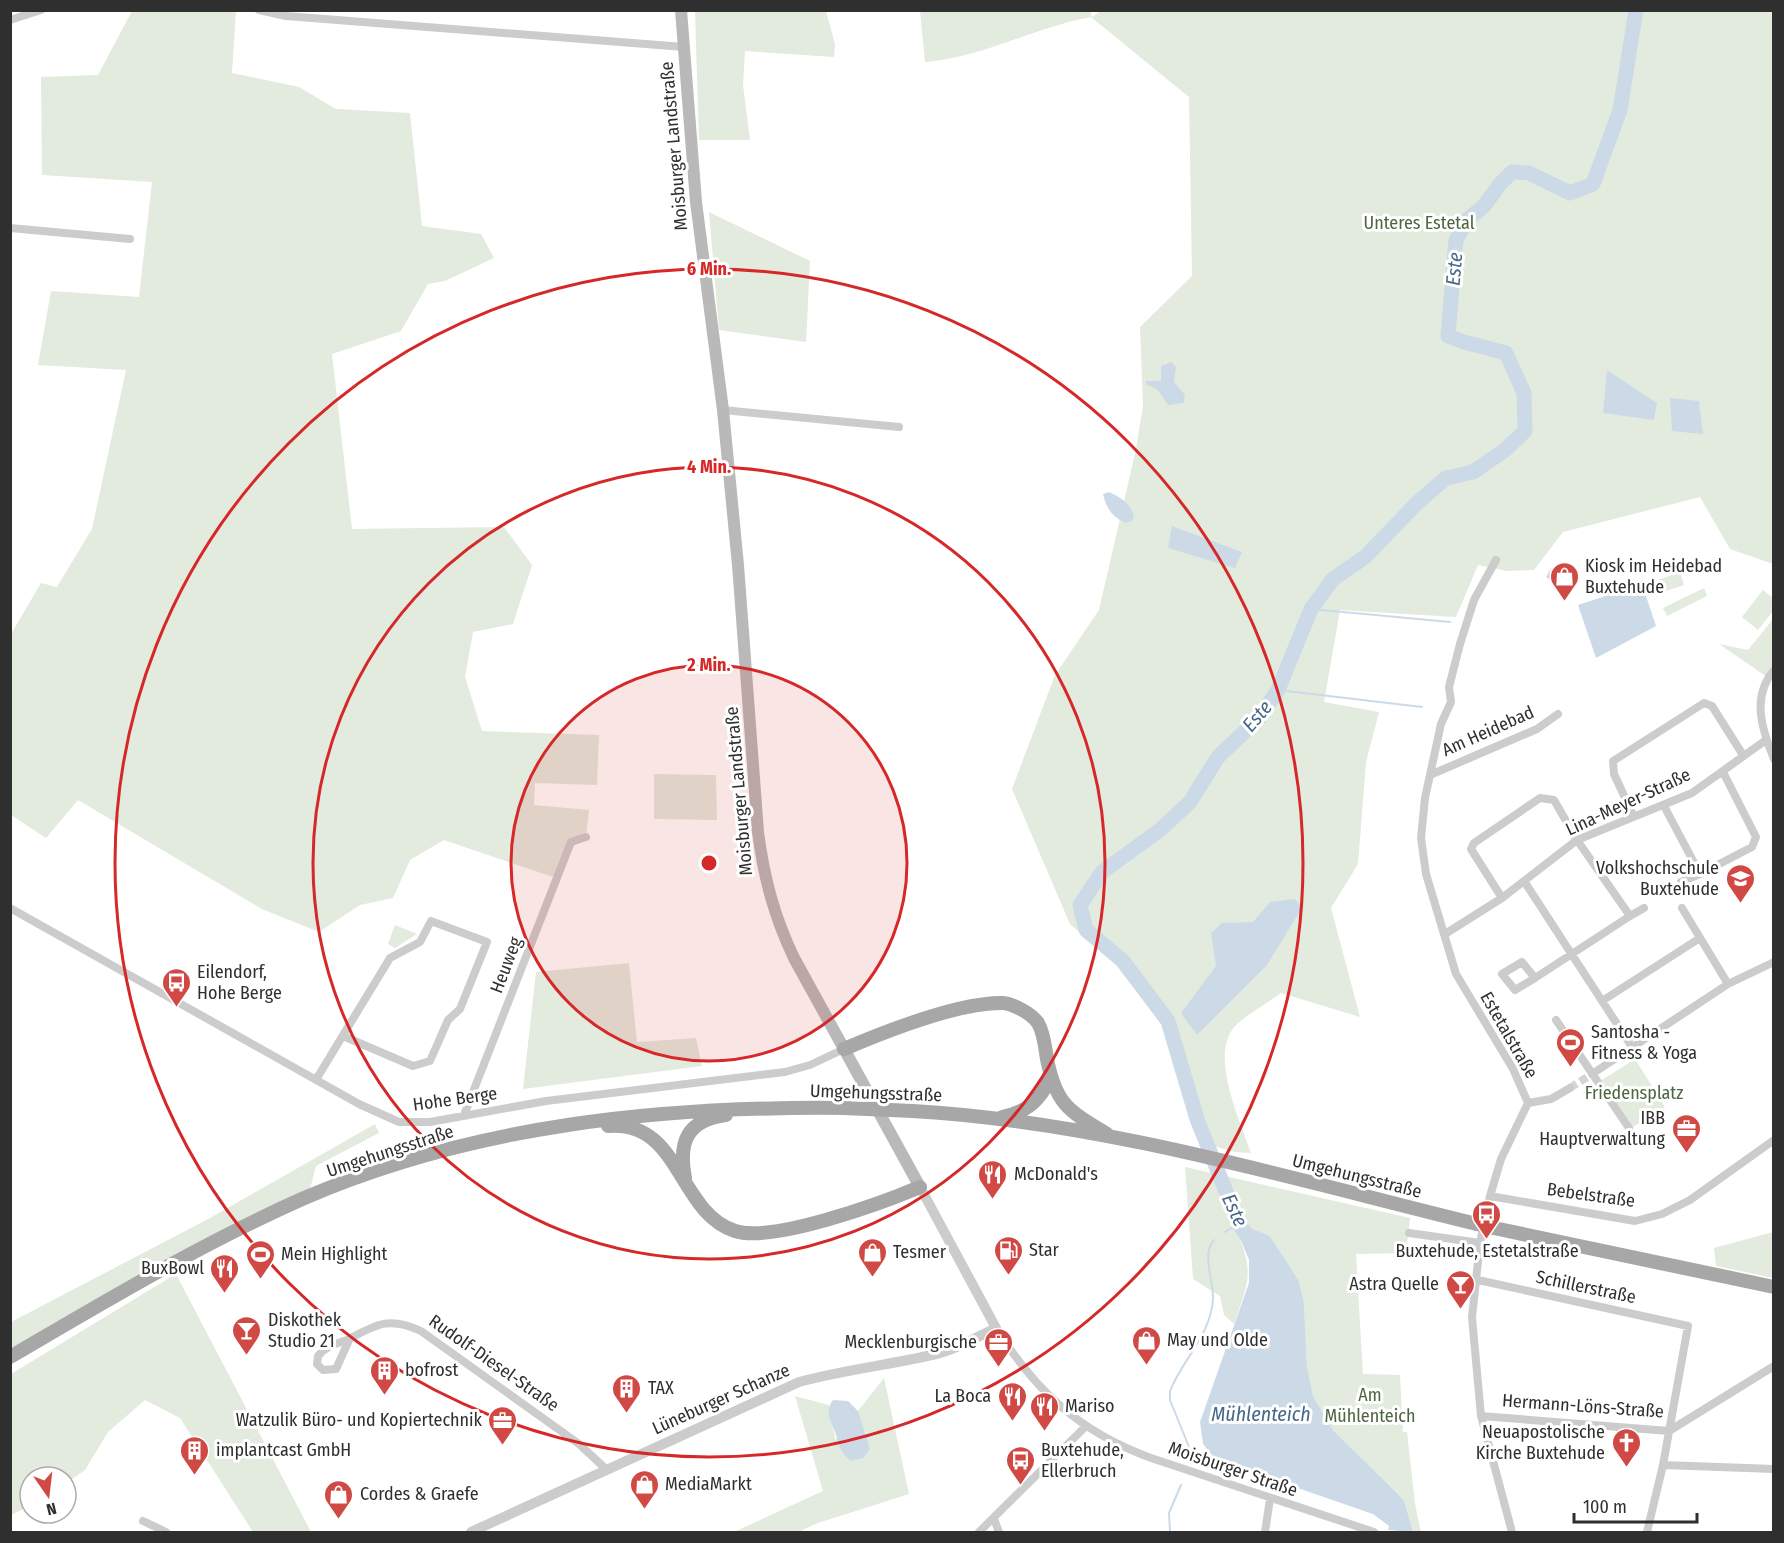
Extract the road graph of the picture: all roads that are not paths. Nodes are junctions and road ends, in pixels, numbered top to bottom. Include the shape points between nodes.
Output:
1 (41, 10) edge
2 (259, 10) edge
3 (681, 10) edge
4 (10, 20) edge
5 (684, 47) junction
6 (10, 228) edge
7 (130, 239) dead end
8 (723, 410) junction
9 (899, 426) dead end
10 (1496, 560) dead end
11 (1773, 670) edge
12 (1558, 714) dead end
13 (1766, 740) junction
14 (1743, 755) junction
15 (1773, 759) edge
16 (1723, 772) junction
17 (1430, 775) junction
18 (1664, 806) junction
19 (1633, 816) junction
20 (586, 837) dead end
21 (1577, 840) junction
22 (1700, 874) junction
23 (1524, 881) junction
24 (1682, 882) dead end
25 (1502, 898) junction
26 (10, 908) edge
27 (1644, 908) dead end
28 (1682, 908) dead end
29 (1630, 916) junction
30 (1445, 933) junction
31 (1700, 938) junction
32 (1571, 954) junction
33 (1773, 962) edge
34 (1534, 978) dead end
35 (1728, 984) junction
36 (1602, 1001) junction
37 (1556, 1020) dead end
38 (343, 1036) junction
39 (1632, 1047) junction
40 (844, 1049) junction
41 (1592, 1074) junction
42 (1051, 1077) junction
43 (317, 1078) junction
44 (1570, 1088) tunnel mouth
45 (1528, 1103) junction
46 (797, 1107) junction
47 (464, 1115) junction
48 (992, 1118) junction
49 (1629, 1128) dead end
50 (517, 1134) junction
51 (1113, 1138) junction
52 (1773, 1140) edge
53 (685, 1180) junction
54 (920, 1187) junction
55 (1490, 1196) junction
56 (1409, 1233) dead end
57 (1480, 1243) junction
58 (1478, 1280) junction
59 (1773, 1287) edge
60 (996, 1328) junction
61 (350, 1338) dead end
62 (10, 1357) edge
63 (1773, 1366) edge
64 (1481, 1416) junction
65 (1085, 1427) junction
66 (1669, 1431) junction
67 (1663, 1465) junction
68 (1773, 1469) edge
69 (607, 1470) junction
70 (1269, 1499) junction
71 (994, 1519) junction
72 (143, 1521) dead end
73 (166, 1533) edge
74 (471, 1533) edge
75 (979, 1533) edge
76 (999, 1533) edge
77 (1265, 1533) edge
78 (1374, 1533) edge
79 (1512, 1533) edge
80 (1647, 1533) edge

1 - 4 street
2 - 5 street
3 - 5 main road, Moisburger Landstraße
5 - 8 main road, Moisburger Landstraße via 696,202
6 - 7 street
8 - 9 street
8 - 40 main road, Moisburger Landstraße via 764,876 778,925
10 - 17 street, Estetalstraße via 1474,600 1460,644 1449,687 1451,702 1441,724
11 - 13 street via 1758,711
12 - 17 street, Am Heidebad via 1537,729
13 - 14 street, Lina-Meyer-Straße
13 - 15 street
14 - 16 street, Lina-Meyer-Straße
14 - 19 street via 1712,706 1704,703 1613,761 1614,774
16 - 18 street, Lina-Meyer-Straße
16 - 22 street via 1756,837 1752,847
17 - 30 street, Estetalstraße via 1421,838 1426,874
18 - 19 street, Lina-Meyer-Straße
18 - 22 street
19 - 21 street, Lina-Meyer-Straße
20 - 47 street, Heuweg via 571,842
21 - 23 street, Lina-Meyer-Straße
21 - 25 street via 1554,800 1540,798 1474,843 1471,849
21 - 29 street
22 - 24 street
23 - 25 street, Lina-Meyer-Straße
23 - 32 street
25 - 30 street, Lina-Meyer-Straße
26 - 43 street, Hohe Berge
27 - 29 street
28 - 31 street
29 - 32 street
30 - 45 street, Estetalstraße via 1456,974 1513,1069
31 - 35 street
31 - 36 street
32 - 34 street
32 - 36 street
33 - 35 street
35 - 39 street
36 - 39 street
37 - 41 street
38 - 38 street via 390,958 420,942 431,921 487,942 460,1009 448,1020 430,1061 413,1066
38 - 43 street
39 - 41 street
40 - 42 main road via 976,1005 1005,1003 1038,1022
40 - 47 street, Hohe Berge via 785,1072
40 - 54 main road
41 - 49 street
42 - 48 main road via 1040,1099 1027,1109
42 - 51 main road via 1063,1103 1074,1115
43 - 47 street, Hohe Berge via 399,1122 430,1122
44 - 45 street via 1551,1099
45 - 55 street, Estetalstraße via 1501,1159
46 - 48 main road, Umgehungsstraße, bridge
46 - 50 main road, Umgehungsstraße via 651,1114
46 - 53 main road via 722,1116 697,1125 687,1135 681,1150
48 - 51 main road, Umgehungsstraße
50 - 53 main road via 619,1125 635,1129 659,1144
50 - 62 main road, Umgehungsstraße via 452,1148 305,1198 236,1229
51 - 59 main road, Umgehungsstraße, bridge via 1494,1228
52 - 55 street, Bebelstraße via 1690,1200 1662,1214 1635,1221
53 - 54 main road via 708,1215 719,1224 734,1231 756,1233 777,1232 832,1217
54 - 60 street
55 - 57 street, Estetalstraße
56 - 57 street
57 - 58 street, Estetalstraße
58 - 64 street, Estetalstraße via 1472,1317
58 - 66 street, Schillerstraße via 1688,1326
60 - 65 street via 1014,1356 1053,1401
60 - 69 street, Lüneburger Schanze via 930,1356 799,1382
61 - 69 street, Rudolf-Diesel-Straße via 358,1331 384,1323 422,1330 579,1444
63 - 66 street, Hermann-Löns-Straße
64 - 66 street, Hermann-Löns-Straße
64 - 79 street, Estetalstraße
65 - 70 street, Moisburger Straße via 1124,1448
65 - 71 street
66 - 67 street
67 - 68 street
67 - 80 street
69 - 74 street, Lüneburger Schanze
70 - 77 street
70 - 78 street, Moisburger Straße
71 - 75 street
71 - 76 street
72 - 73 street

